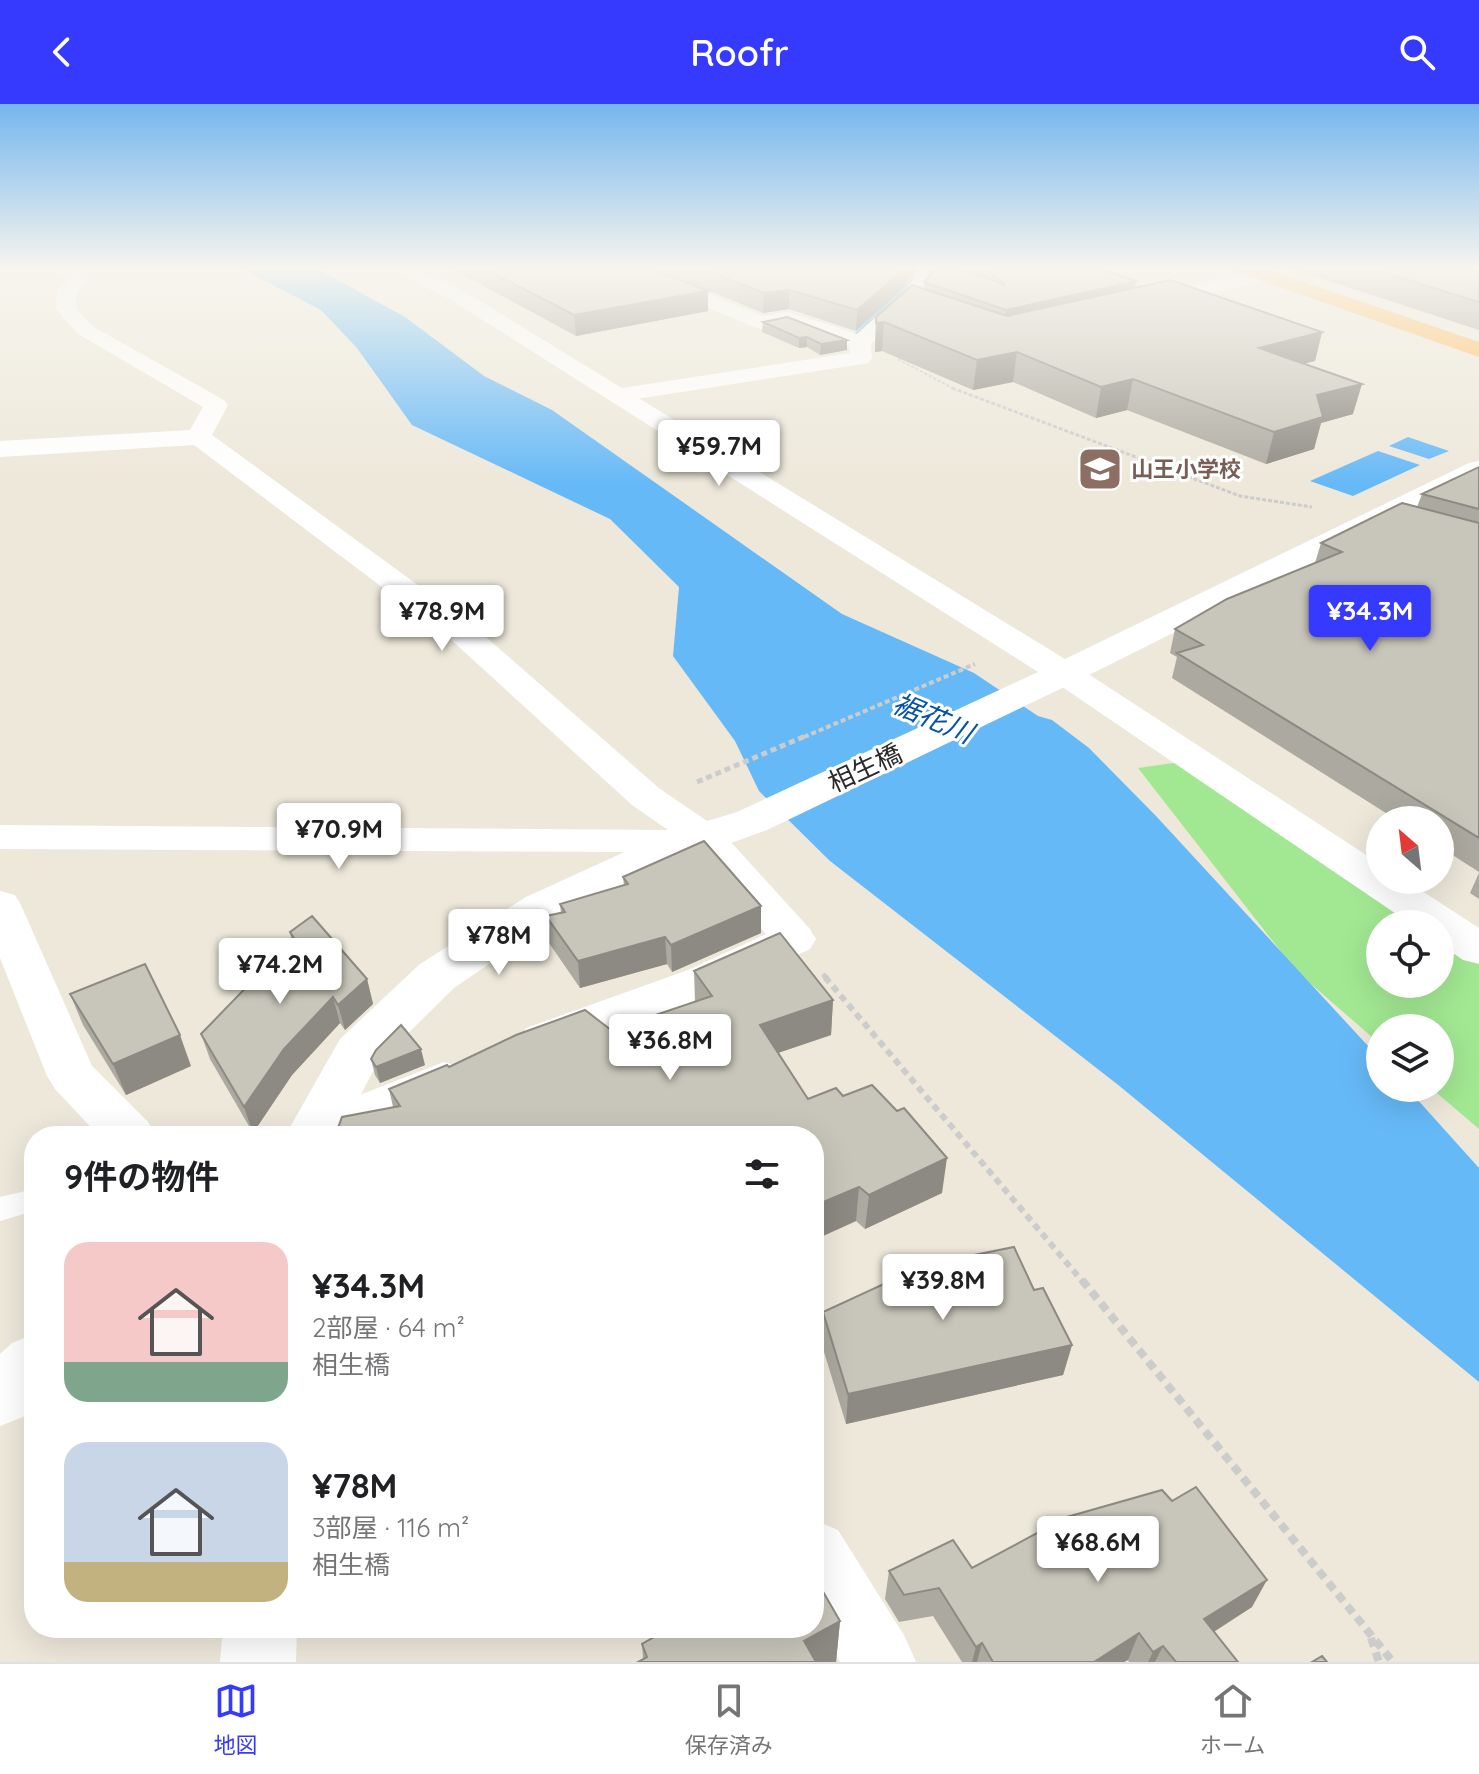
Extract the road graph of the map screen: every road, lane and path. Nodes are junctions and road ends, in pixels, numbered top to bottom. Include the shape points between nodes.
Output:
1 (100, 339) edge
2 (527, 339) edge
3 (850, 339) edge
4 (864, 339) edge
5 (1447, 339) edge
6 (860, 342) junction
7 (1479, 350) edge
8 (617, 395) junction
9 (199, 437) junction
10 (0, 449) edge
11 (1479, 469) edge
12 (1313, 507) dead end
13 (984, 660) dead end
14 (1050, 680) junction
15 (685, 787) dead end
16 (0, 837) edge
17 (692, 840) junction
18 (1316, 840) junction
19 (1366, 867) edge
20 (1416, 894) edge
21 (0, 905) edge
22 (1479, 928) edge
23 (794, 939) junction
24 (1479, 949) edge
25 (120, 1126) edge
26 (317, 1126) edge
27 (336, 1126) edge
28 (24, 1203) edge
29 (0, 1209) edge
30 (24, 1373) edge
31 (0, 1396) edge
32 (824, 1570) edge
33 (1369, 1633) junction
34 (259, 1638) edge
35 (258, 1662) edge
36 (880, 1662) edge
37 (1379, 1662) edge
38 (1393, 1662) edge

1 - 9 street via 216,405
2 - 8 street
3 - 6 street
4 - 6 street
5 - 7 highway
6 - 8 street via 861,358
6 - 12 path via 956,390 1240,496
8 - 14 street
9 - 10 street
9 - 17 street via 459,630
11 - 14 street, 相生橋 via 1399,518
13 - 15 path
14 - 17 street, 相生橋 via 752,821
14 - 18 street
16 - 17 street
17 - 23 street
17 - 26 street, 相生橋 via 542,907 437,976 358,1052
18 - 19 street
18 - 24 street
20 - 22 street
21 - 25 street via 72,1076
23 - 27 street via 704,981 492,1060
23 - 33 path via 1165,1379
28 - 29 lane
30 - 31 street
32 - 36 street
33 - 37 path
33 - 38 path
34 - 35 street

